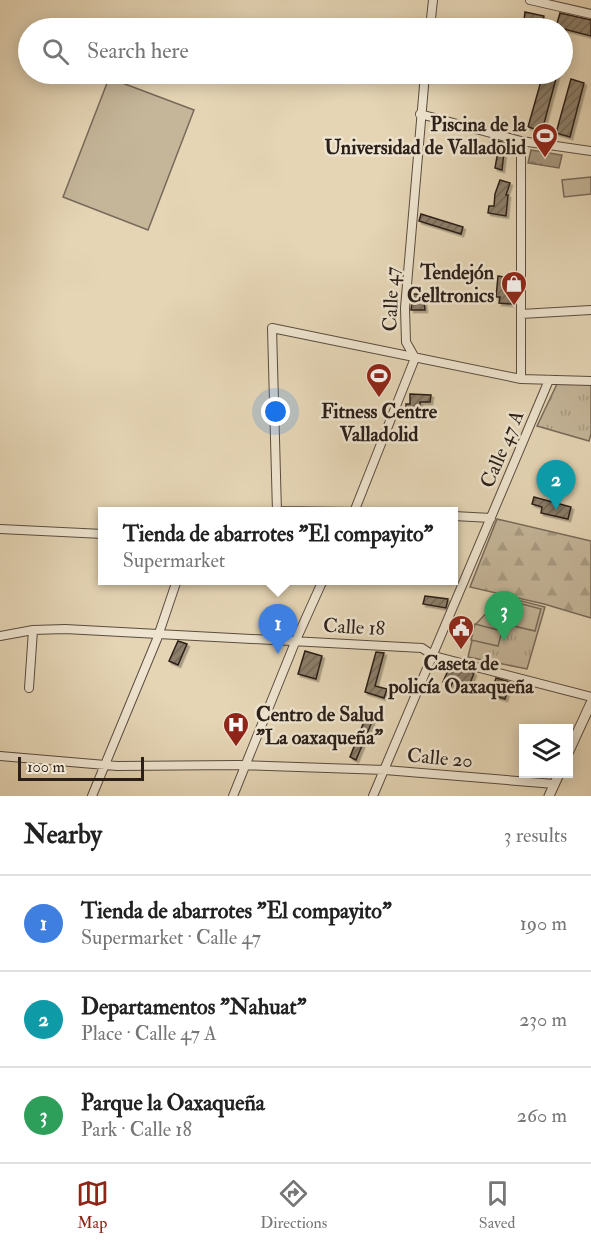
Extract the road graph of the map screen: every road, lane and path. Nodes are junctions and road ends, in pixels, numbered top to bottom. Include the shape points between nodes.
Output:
1 (433, 0) edge
2 (530, 0) edge
3 (554, 2) edge
4 (591, 15) edge
5 (431, 18) edge
6 (424, 84) edge
7 (420, 114) junction
8 (520, 141) junction
9 (591, 151) edge
10 (591, 310) edge
11 (521, 314) junction
12 (406, 342) junction
13 (406, 355) junction
14 (415, 357) junction
15 (521, 379) junction
16 (549, 380) junction
17 (591, 381) edge
18 (277, 507) edge
19 (356, 507) edge
20 (458, 516) edge
21 (491, 518) junction
22 (0, 529) edge
23 (98, 534) edge
24 (175, 585) edge
25 (321, 585) edge
26 (33, 630) junction
27 (159, 634) junction
28 (0, 636) edge
29 (296, 640) junction
30 (434, 656) junction
31 (29, 688) dead end
32 (591, 696) edge
33 (591, 703) edge
34 (573, 742) edge
35 (0, 756) edge
36 (103, 766) junction
37 (246, 766) junction
38 (385, 770) junction
39 (557, 778) edge
40 (554, 784) junction
41 (92, 796) edge
42 (233, 796) edge
43 (373, 796) edge
44 (549, 796) edge

1 - 5 street
2 - 3 street
3 - 4 street
6 - 7 street, Calle 47
7 - 8 street
7 - 12 street, Calle 47 via 405,308
8 - 9 street
8 - 11 street
10 - 11 street
11 - 15 street
12 - 13 street
12 - 14 street, Calle 47
13 - 14 street
13 - 18 street via 272,328
14 - 15 street
14 - 19 street, Calle 47
15 - 16 street
16 - 17 street
16 - 21 street, Calle 47 A
20 - 21 street
21 - 30 street, Calle 47 A
22 - 23 street
24 - 27 street
25 - 29 street
26 - 27 street, Calle 18
26 - 28 street, Calle 18
26 - 31 street
27 - 29 street, Calle 18
27 - 36 street
29 - 30 street, Calle 18 via 422,648
29 - 37 street
30 - 32 street, Calle 18
30 - 38 street, Calle 47 A
33 - 34 street
35 - 36 street, Calle 20
36 - 37 street, Calle 20
36 - 41 street
37 - 38 street, Calle 20
37 - 42 street
38 - 40 street, Calle 20
38 - 43 street, Calle 47 A
39 - 40 street
40 - 44 street

